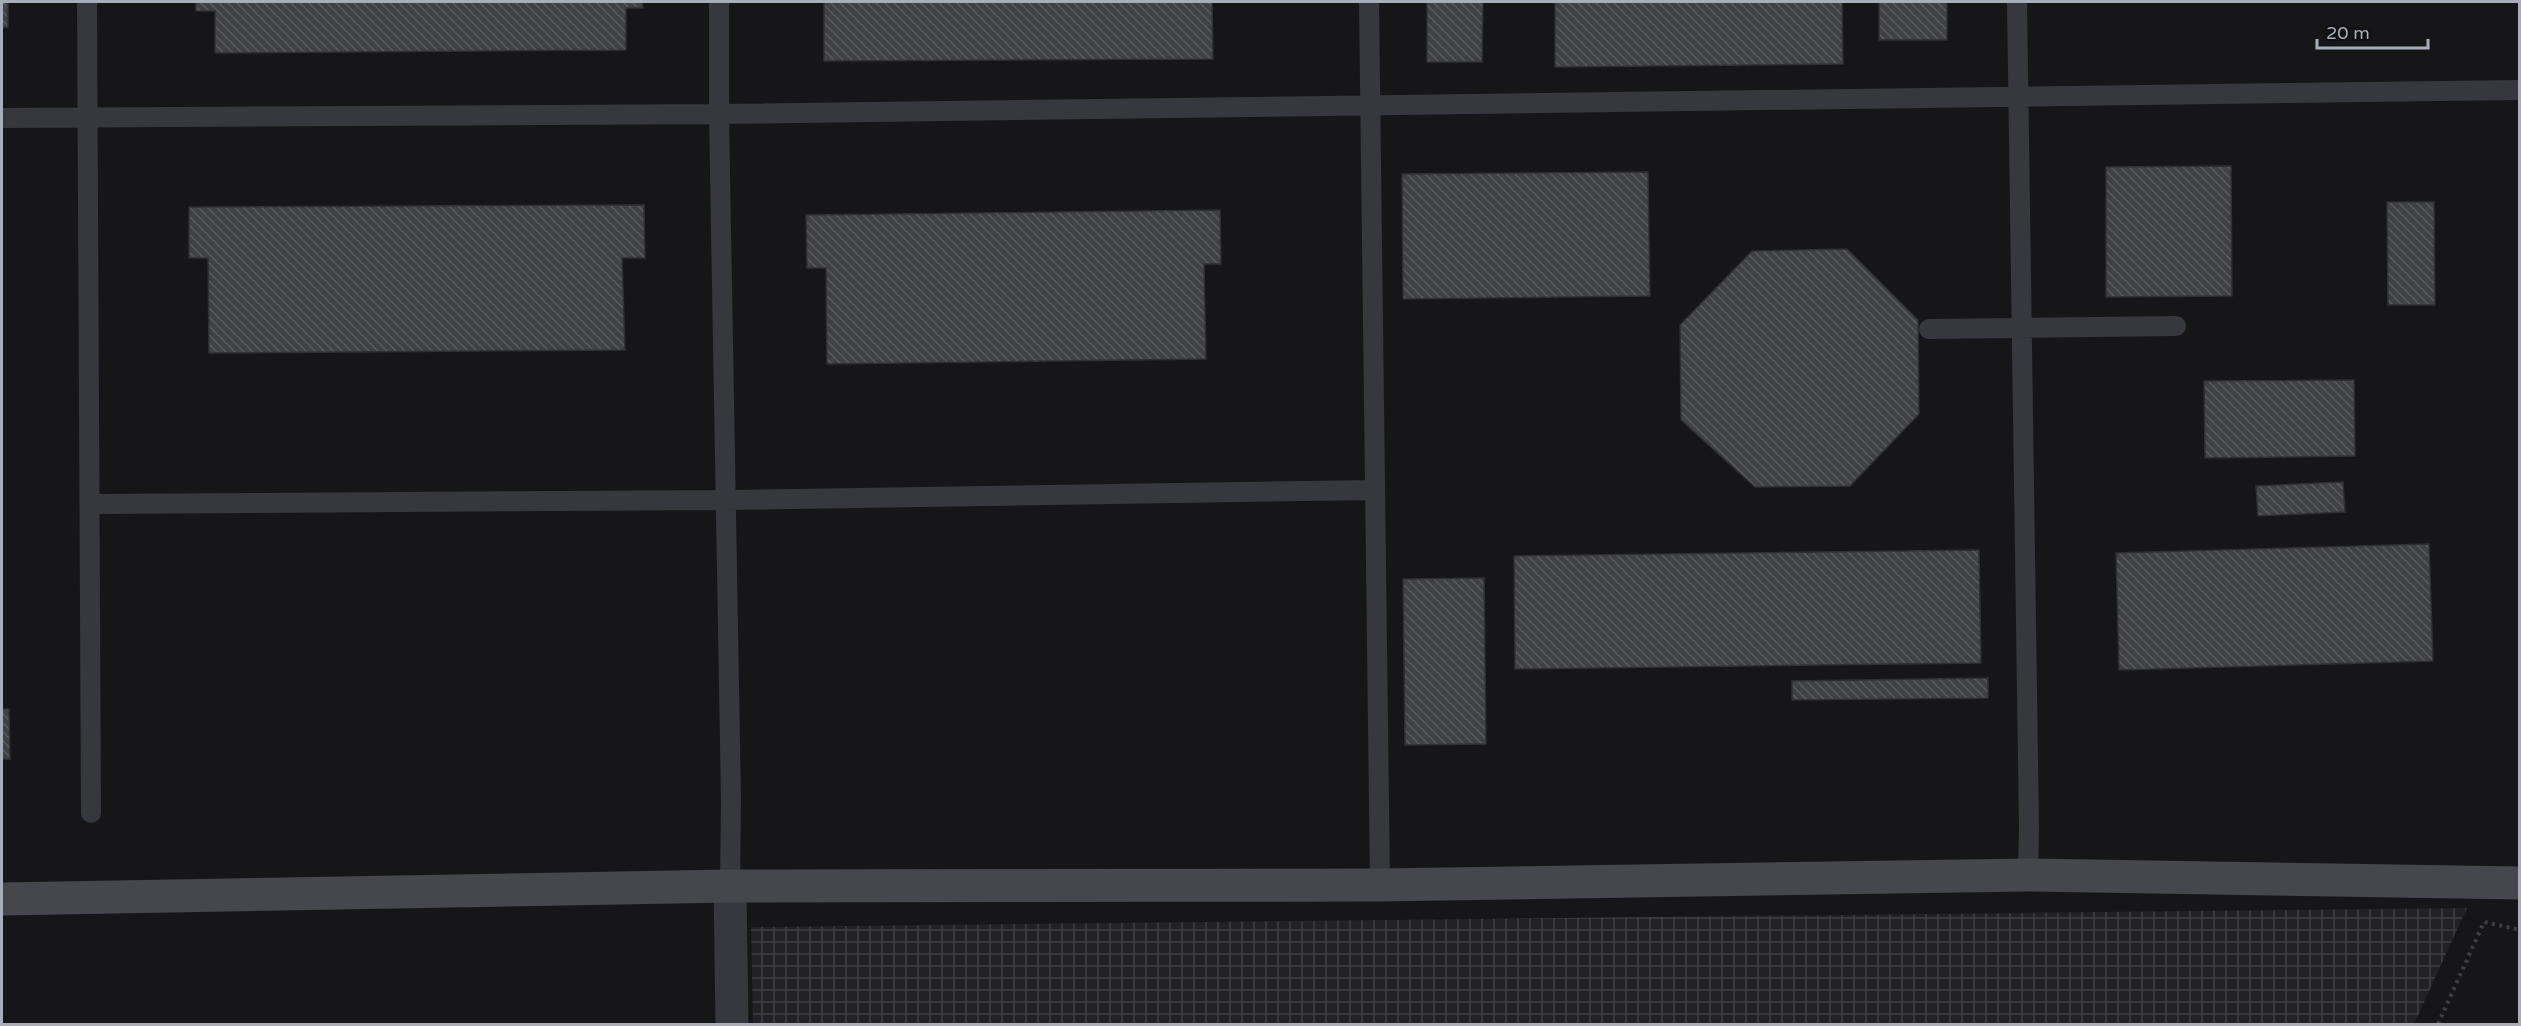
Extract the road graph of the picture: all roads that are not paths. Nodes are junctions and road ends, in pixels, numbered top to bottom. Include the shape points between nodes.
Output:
1 (87, 2) edge
2 (719, 2) edge
3 (1369, 2) edge
4 (2018, 2) edge
5 (2520, 90) edge
6 (2020, 96) junction
7 (1371, 105) junction
8 (719, 114) junction
9 (88, 117) junction
10 (2, 118) edge
11 (2176, 326) dead end
12 (2023, 328) junction
13 (1929, 329) dead end
14 (1375, 490) junction
15 (725, 500) junction
16 (90, 504) junction
17 (91, 813) dead end
18 (2028, 875) junction
19 (2520, 883) edge
20 (1380, 885) junction
21 (730, 886) junction
22 (2, 899) edge
23 (732, 1024) edge

1 - 9 lane
2 - 8 lane
3 - 7 lane
4 - 6 lane
5 - 6 lane
6 - 7 lane
6 - 12 lane
7 - 8 lane
7 - 14 lane
8 - 9 lane
8 - 15 lane
9 - 10 lane
9 - 16 lane
11 - 12 lane
12 - 13 lane
12 - 18 lane
14 - 15 lane
14 - 20 lane
15 - 16 lane
15 - 21 lane
16 - 17 lane
18 - 19 street
18 - 20 street
20 - 21 street
21 - 22 street
21 - 23 street

